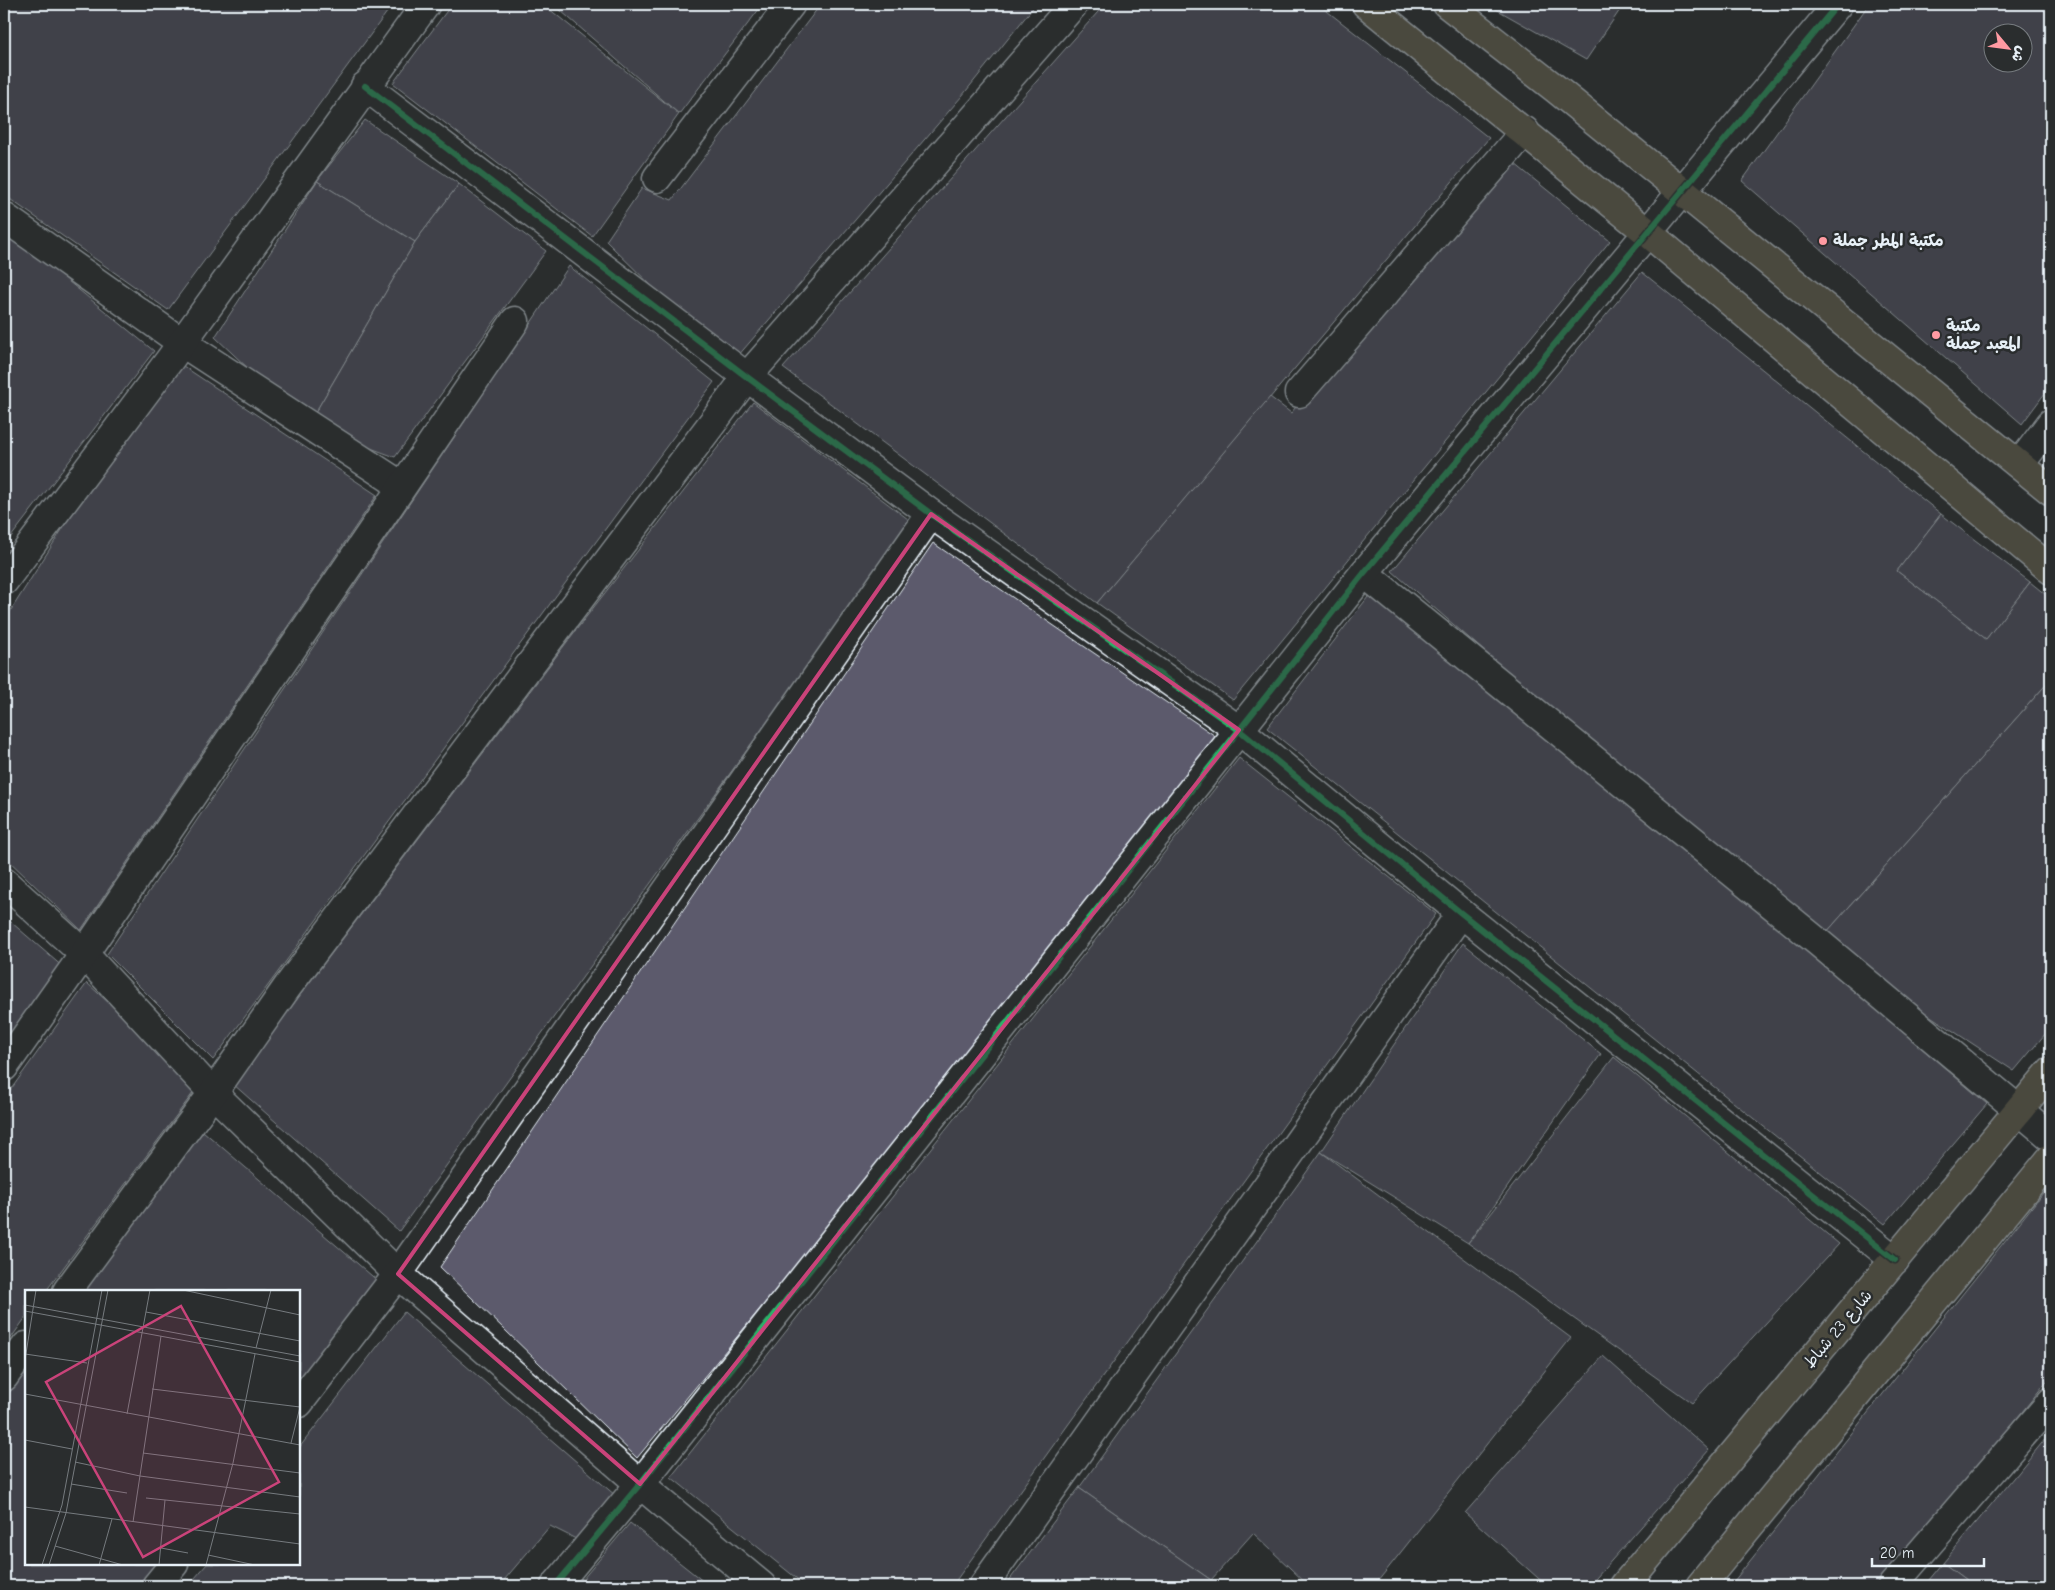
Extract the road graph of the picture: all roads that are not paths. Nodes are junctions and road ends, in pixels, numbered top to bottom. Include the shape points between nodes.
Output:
1 (426, 4) edge
2 (791, 4) edge
3 (1074, 4) edge
4 (1366, 4) edge
5 (1447, 4) edge
6 (1838, 4) edge
7 (365, 86) junction
8 (1525, 131) junction
9 (657, 178) dead end
10 (1681, 191) junction
11 (4, 217) edge
12 (1648, 232) junction
13 (515, 321) dead end
14 (181, 342) junction
15 (747, 377) junction
16 (1299, 393) dead end
17 (2051, 423) edge
18 (2020, 464) junction
19 (402, 486) junction
20 (2051, 490) edge
21 (931, 514) junction
22 (2051, 570) edge
23 (1364, 573) junction
24 (4, 581) edge
25 (1239, 730) junction
26 (4, 882) edge
27 (1462, 913) junction
28 (84, 954) junction
29 (4, 1067) edge
30 (2051, 1071) edge
31 (213, 1093) junction
32 (2019, 1110) junction
33 (2051, 1136) edge
34 (2051, 1158) edge
35 (1895, 1260) junction
36 (398, 1274) junction
37 (68, 1290) edge
38 (25, 1347) edge
39 (4, 1377) edge
40 (300, 1401) edge
41 (2051, 1402) edge
42 (640, 1484) junction
43 (173, 1565) edge
44 (156, 1586) edge
45 (555, 1586) edge
46 (762, 1586) edge
47 (983, 1586) edge
48 (1624, 1586) edge
49 (1700, 1586) edge
50 (1892, 1586) edge

1 - 7 street
2 - 9 street
3 - 15 street
4 - 8 main road
5 - 10 main road
6 - 10 street
7 - 14 street
7 - 15 street
8 - 12 main road
8 - 16 street
10 - 12 street
10 - 18 main road
11 - 14 street
12 - 22 main road
12 - 23 street
13 - 19 street
14 - 19 street
14 - 24 street
15 - 21 street
15 - 31 street via 288,986
17 - 18 street
18 - 20 main road
19 - 28 street
21 - 25 street
21 - 36 street
23 - 25 street
23 - 32 street
25 - 27 street
25 - 42 street
26 - 28 street
27 - 35 street
27 - 47 street
28 - 29 street
28 - 31 street
30 - 32 main road, شارع 23 شباط
31 - 36 street
31 - 37 street
32 - 33 street
32 - 35 main road, شارع 23 شباط
34 - 49 main road
35 - 48 main road, شارع 23 شباط
36 - 40 street
36 - 42 street
38 - 39 street
41 - 50 street
42 - 45 street
42 - 46 street
43 - 44 street

